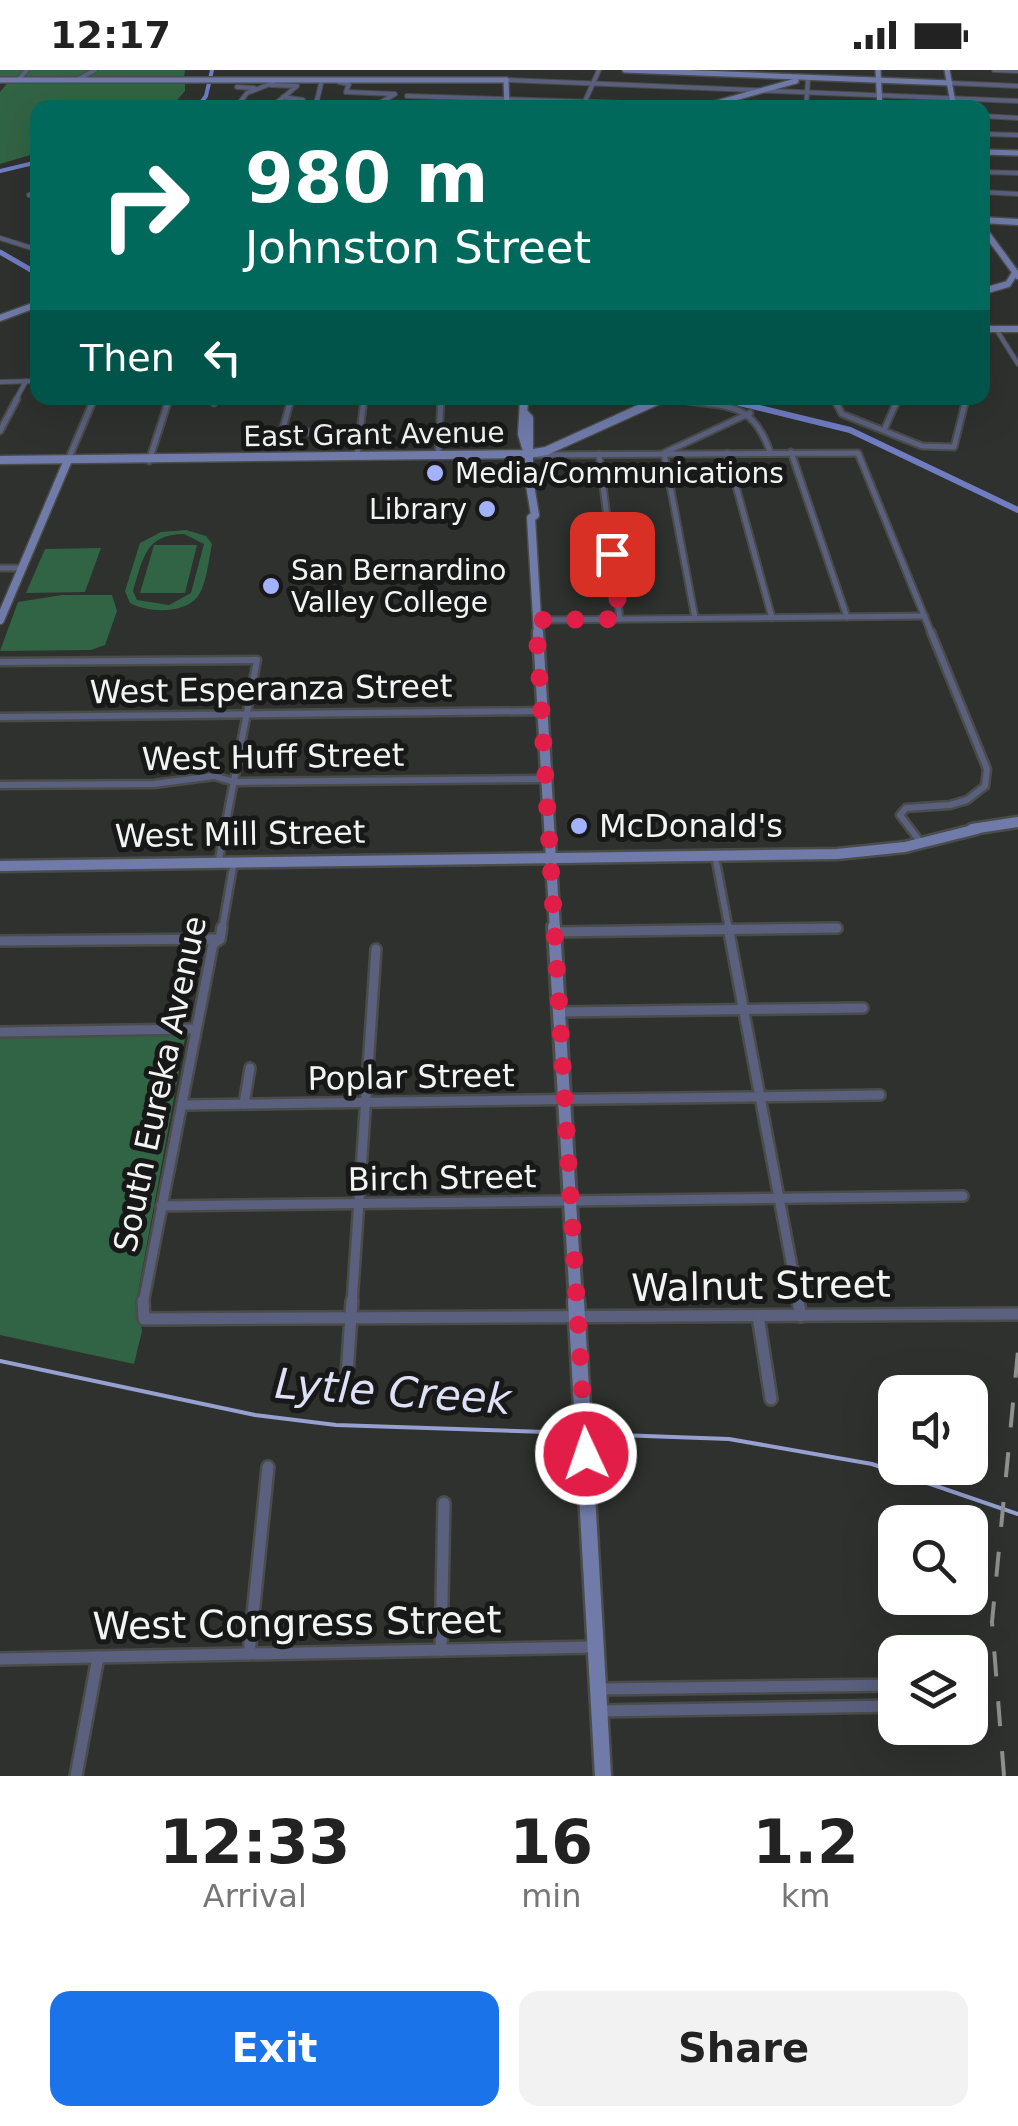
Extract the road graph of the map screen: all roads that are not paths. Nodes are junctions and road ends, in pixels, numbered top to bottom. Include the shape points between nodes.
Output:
1 (27, 70) edge
2 (95, 70) edge
3 (325, 70) edge
4 (406, 70) edge
5 (505, 70) edge
6 (599, 70) edge
7 (625, 70) edge
8 (878, 70) edge
9 (947, 70) edge
10 (994, 70) edge
11 (669, 71) edge
12 (1018, 71) edge
13 (735, 72) edge
14 (808, 75) edge
15 (405, 79) junction
16 (0, 80) edge
17 (18, 80) junction
18 (77, 80) junction
19 (506, 80) junction
20 (878, 80) junction
21 (273, 82) junction
22 (322, 82) junction
23 (950, 83) junction
24 (593, 84) junction
25 (1018, 86) edge
26 (236, 87) dead end
27 (664, 87) junction
28 (258, 89) junction
29 (761, 91) junction
30 (807, 92) junction
31 (407, 96) dead end
32 (506, 96) junction
33 (879, 96) junction
34 (280, 97) junction
35 (952, 98) junction
36 (242, 100) edge
37 (278, 100) edge
38 (303, 100) dead end
39 (317, 100) edge
40 (384, 100) edge
41 (506, 100) edge
42 (586, 100) joint
43 (660, 100) edge
44 (732, 100) edge
45 (806, 100) edge
46 (879, 100) edge
47 (1018, 101) edge
48 (990, 116) edge
49 (1018, 118) edge
50 (990, 134) edge
51 (1018, 135) edge
52 (990, 152) edge
53 (1018, 154) edge
54 (990, 172) edge
55 (1018, 173) edge
56 (990, 192) edge
57 (1018, 194) edge
58 (1018, 222) edge
59 (990, 224) edge
60 (990, 235) edge
61 (0, 238) edge
62 (30, 247) edge
63 (1017, 274) edge
64 (1018, 287) edge
65 (990, 290) edge
66 (990, 292) edge
67 (30, 307) edge
68 (0, 318) edge
69 (1018, 328) edge
70 (990, 329) edge
71 (996, 329) junction
72 (1018, 364) edge
73 (0, 382) edge
74 (26, 382) junction
75 (30, 382) edge
76 (91, 405) edge
77 (168, 405) edge
78 (288, 405) edge
79 (363, 405) edge
80 (440, 405) edge
81 (524, 405) edge
82 (634, 405) edge
83 (646, 405) edge
84 (708, 405) edge
85 (838, 405) edge
86 (895, 405) edge
87 (964, 405) edge
88 (750, 413) junction
89 (884, 430) junction
90 (0, 431) edge
91 (583, 431) junction
92 (360, 432) junction
93 (555, 447) junction
94 (770, 452) junction
95 (791, 452) junction
96 (664, 453) junction
97 (727, 453) junction
98 (528, 454) junction
99 (564, 454) junction
100 (599, 454) junction
101 (438, 455) junction
102 (357, 456) junction
103 (0, 460) edge
104 (68, 460) junction
105 (149, 461) junction
106 (0, 568) edge
107 (22, 568) junction
108 (925, 616) junction
109 (847, 617) junction
110 (695, 618) junction
111 (772, 618) junction
112 (620, 619) junction
113 (0, 620) edge
114 (536, 620) junction
115 (0, 662) edge
116 (542, 711) junction
117 (247, 714) junction
118 (0, 717) edge
119 (546, 780) junction
120 (234, 782) junction
121 (0, 785) edge
122 (1018, 822) edge
123 (978, 829) junction
124 (918, 840) junction
125 (895, 846) junction
126 (715, 856) junction
127 (550, 858) junction
128 (219, 859) junction
129 (234, 862) junction
130 (0, 864) edge
131 (837, 928) dead end
132 (729, 930) junction
133 (554, 932) junction
134 (220, 939) junction
135 (0, 941) edge
136 (376, 949) dead end
137 (863, 1008) dead end
138 (744, 1009) junction
139 (559, 1012) junction
140 (196, 1029) junction
141 (0, 1032) edge
142 (250, 1068) dead end
143 (880, 1095) dead end
144 (760, 1097) junction
145 (565, 1100) junction
146 (368, 1103) junction
147 (244, 1104) junction
148 (183, 1105) junction
149 (963, 1196) dead end
150 (780, 1198) junction
151 (572, 1202) junction
152 (362, 1205) junction
153 (161, 1206) junction
154 (1018, 1314) edge
155 (758, 1316) junction
156 (800, 1316) junction
157 (579, 1318) junction
158 (144, 1319) joint
159 (351, 1320) junction
160 (347, 1375) dead end
161 (771, 1400) dead end
162 (268, 1467) dead end
163 (444, 1503) dead end
164 (596, 1647) junction
165 (441, 1650) junction
166 (248, 1654) junction
167 (98, 1657) junction
168 (0, 1659) edge
169 (878, 1685) edge
170 (781, 1686) junction
171 (714, 1687) junction
172 (598, 1689) junction
173 (878, 1706) edge
174 (784, 1708) junction
175 (716, 1709) junction
176 (599, 1712) junction
177 (76, 1776) edge
178 (603, 1776) edge

1 - 17 street
2 - 18 street
3 - 22 main road
4 - 15 street
5 - 19 main road
6 - 24 street
7 - 11 main road
8 - 20 main road
9 - 23 main road
10 - 12 street
11 - 13 main road
11 - 27 street
13 - 14 main road
14 - 20 main road
14 - 29 main road
14 - 30 street
15 - 19 main road
15 - 22 main road
16 - 17 main road
17 - 18 main road
18 - 21 main road
19 - 24 street
19 - 32 main road
20 - 23 main road
20 - 33 main road
21 - 22 main road
21 - 28 street
21 - 34 street via 296,86
22 - 39 street
22 - 40 street via 346,82 346,92 396,92
23 - 25 street
23 - 35 main road
24 - 27 street
24 - 42 street
26 - 28 street
27 - 29 street
27 - 43 street
28 - 36 street
29 - 30 street
29 - 44 main road
30 - 33 street
30 - 45 street
31 - 32 street
32 - 41 main road
32 - 42 street
33 - 35 street
33 - 46 main road
34 - 37 street
34 - 38 street
35 - 47 street
48 - 49 street
50 - 51 street
52 - 53 main road
54 - 55 street
56 - 57 street
58 - 59 main road
60 - 63 main road
61 - 62 street
63 - 65 main road
64 - 66 main road
67 - 68 main road
69 - 71 main road
70 - 71 main road
71 - 72 street
73 - 74 street
74 - 75 street
74 - 90 street
76 - 104 street
77 - 105 street
78 - 92 street via 282,432
79 - 92 street
80 - 101 street
81 - 98 main road
82 - 91 main road
83 - 91 main road
84 - 88 street
85 - 89 street via 842,414
86 - 89 street
87 - 89 street via 954,448 922,446
88 - 94 street
88 - 96 street
91 - 93 main road
91 - 98 main road
92 - 102 street
93 - 98 main road
93 - 99 street
94 - 95 street
94 - 97 street
95 - 108 street via 857,452
95 - 109 street
96 - 97 street
96 - 100 street
96 - 110 street
97 - 111 street
98 - 99 street
98 - 101 main road, East Grant Avenue
98 - 114 main road
99 - 100 street
100 - 112 street
101 - 102 main road, East Grant Avenue
102 - 105 main road, East Grant Avenue
103 - 104 main road, East Grant Avenue
104 - 105 main road, East Grant Avenue
104 - 107 main road
106 - 107 street
107 - 113 main road
108 - 109 street
108 - 124 street via 988,777 967,800 906,808 902,821
109 - 111 street
110 - 111 street
110 - 112 street
112 - 114 street
114 - 116 main road
115 - 117 street via 257,660
116 - 117 street, West Esperanza Street
116 - 119 main road
117 - 118 street, West Esperanza Street
117 - 120 street
119 - 120 street, West Huff Street
119 - 127 main road
120 - 121 street, West Huff Street via 214,776 154,784
120 - 128 street
122 - 123 main road, West Mill Street
123 - 124 main road, West Mill Street
123 - 125 main road, West Mill Street
124 - 125 main road, West Mill Street
125 - 126 main road, West Mill Street
126 - 127 main road, West Mill Street
126 - 132 street
127 - 129 main road, West Mill Street
127 - 133 main road
128 - 129 main road, West Mill Street
128 - 130 main road, West Mill Street
129 - 130 main road, West Mill Street
129 - 134 street, South Eureka Avenue
131 - 132 street
132 - 133 street
132 - 138 street
133 - 139 main road
134 - 135 street
134 - 140 street, South Eureka Avenue via 213,944
136 - 146 street
137 - 138 street
138 - 139 street
138 - 144 street
139 - 145 main road
140 - 141 street
140 - 148 street, South Eureka Avenue
142 - 147 street
143 - 144 street, Poplar Street
144 - 145 street, Poplar Street
144 - 150 street
145 - 146 street, Poplar Street
145 - 151 main road
146 - 147 street, Poplar Street
146 - 152 street
147 - 148 street, Poplar Street
148 - 153 street, South Eureka Avenue
149 - 150 street, Birch Street
150 - 151 street, Birch Street
150 - 156 street
151 - 152 street, Birch Street
151 - 157 main road
152 - 153 street, Birch Street
152 - 159 street
153 - 158 street, South Eureka Avenue
154 - 156 street, Walnut Street
155 - 156 street, Walnut Street
155 - 157 street, Walnut Street
155 - 161 street
157 - 159 street, Walnut Street
157 - 164 main road
158 - 159 street, Walnut Street
159 - 160 street
162 - 166 street
163 - 165 street
164 - 165 street, West Congress Street
164 - 172 main road
165 - 166 street, West Congress Street
166 - 167 street, West Congress Street
167 - 168 street, West Congress Street
167 - 177 street
169 - 170 street
170 - 171 street
170 - 174 street
171 - 172 street
171 - 175 street
172 - 176 main road
173 - 174 street
174 - 175 street
175 - 176 street
176 - 178 main road

